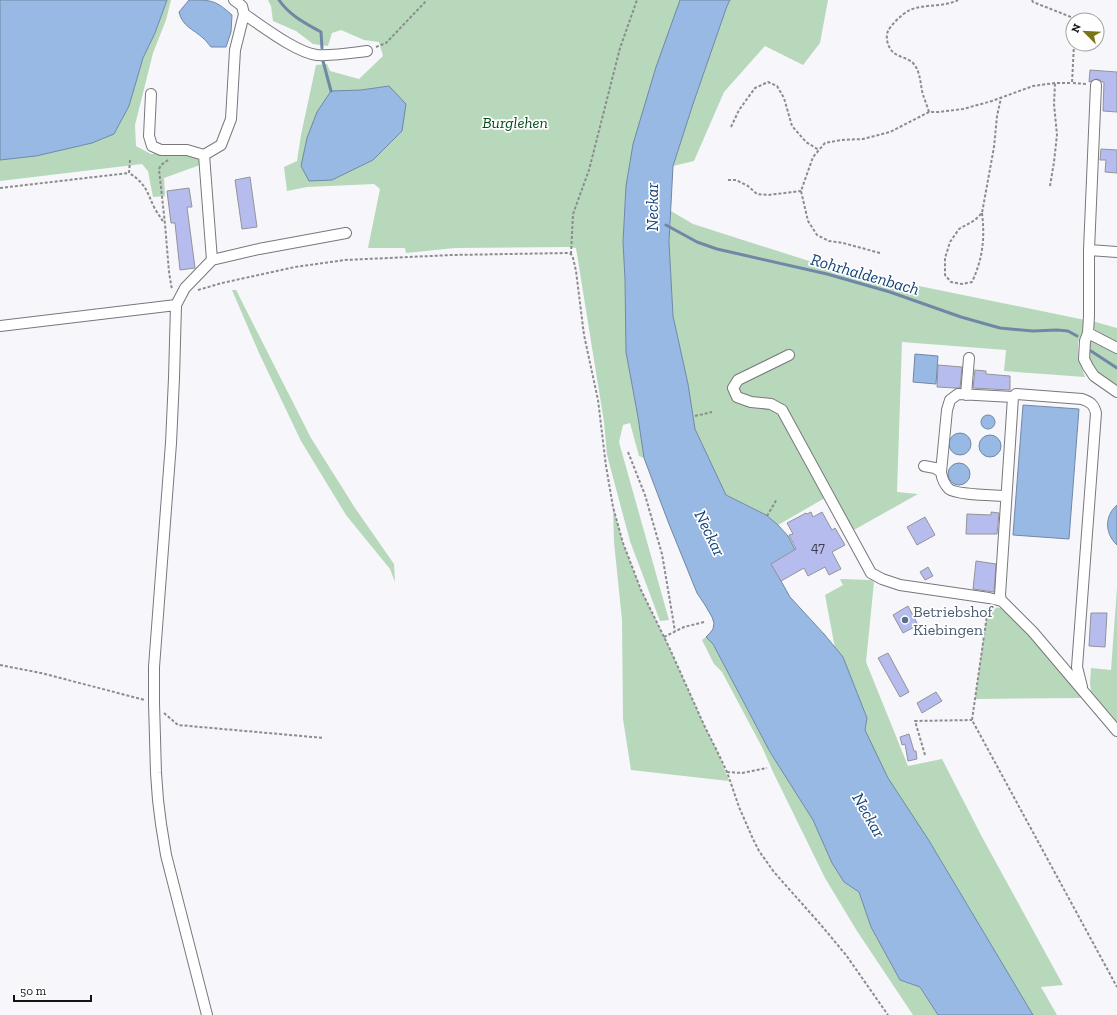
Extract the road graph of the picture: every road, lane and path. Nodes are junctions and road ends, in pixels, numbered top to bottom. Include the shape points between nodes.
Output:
1 (234, 0) edge
2 (427, 0) edge
3 (637, 0) edge
4 (958, 0) edge
5 (1032, 0) edge
6 (1065, 13) edge
7 (244, 14) junction
8 (367, 51) joint
9 (1074, 52) edge
10 (1055, 83) junction
11 (1072, 83) junction
12 (1096, 85) joint
13 (151, 94) dead end
14 (1001, 98) junction
15 (929, 112) junction
16 (731, 127) dead end
17 (175, 150) junction
18 (819, 150) junction
19 (204, 155) junction
20 (130, 160) dead end
21 (129, 173) junction
22 (728, 180) dead end
23 (1050, 186) dead end
24 (0, 188) edge
25 (801, 191) junction
26 (982, 213) junction
27 (165, 224) junction
28 (346, 233) dead end
29 (1089, 250) junction
30 (1117, 252) edge
31 (880, 253) dead end
32 (571, 254) junction
33 (212, 260) junction
34 (195, 291) dead end
35 (176, 305) junction
36 (0, 326) edge
37 (1088, 333) junction
38 (1117, 348) edge
39 (788, 355) dead end
40 (969, 358) dead end
41 (1117, 392) edge
42 (966, 395) junction
43 (1013, 398) junction
44 (712, 412) dead end
45 (695, 416) dead end
46 (628, 452) dead end
47 (924, 466) dead end
48 (941, 472) junction
49 (1006, 496) junction
50 (776, 499) dead end
51 (767, 516) dead end
52 (989, 598) junction
53 (1002, 601) junction
54 (704, 622) dead end
55 (675, 632) junction
56 (664, 637) junction
57 (0, 665) edge
58 (1082, 690) junction
59 (154, 702) junction
60 (972, 720) junction
61 (1117, 731) edge
62 (324, 738) dead end
63 (925, 755) dead end
64 (767, 768) dead end
65 (726, 772) junction
66 (1117, 987) edge
67 (207, 1015) edge
68 (888, 1015) edge

1 - 7 street via 242,6
2 - 8 path via 386,43
3 - 32 path via 620,48 589,170 573,214
4 - 15 path via 907,11 888,30 888,44 891,50 912,63 919,75
5 - 6 path
7 - 8 street via 299,49 330,55
7 - 19 street via 235,50 231,119 221,145
9 - 11 path
10 - 11 path
10 - 14 path via 1033,86
10 - 23 path via 1057,135
11 - 12 path
12 - 29 street
13 - 17 street via 149,136 152,146 160,150
14 - 15 path via 963,109
14 - 26 path
15 - 18 path via 890,132 863,139 825,143
16 - 18 path via 739,110 755,88 768,82 777,86 784,98 792,126 806,142
17 - 19 street via 187,150
17 - 27 path via 159,169
18 - 25 path via 813,157
19 - 33 street
20 - 21 path
21 - 24 path
21 - 27 path via 137,178 148,192
22 - 25 path via 736,180 757,194
25 - 31 path via 808,221 817,235 829,241
26 - 26 path via 959,229 950,242 945,258 945,275 951,282 972,282 983,247
27 - 35 path via 169,272
28 - 33 street
29 - 30 street
29 - 37 street
32 - 34 path via 452,255 345,260 294,267
32 - 56 path via 598,400 613,507 623,543 641,590
33 - 35 street via 184,288
35 - 36 street
35 - 59 street via 173,407
37 - 38 street
37 - 41 street via 1084,359 1094,376
39 - 52 street via 738,380 733,388 737,397 751,402 771,404 782,410 871,573 900,585
40 - 42 street
42 - 43 street
42 - 48 street via 958,394 950,400
43 - 49 street
43 - 58 street via 1016,394 1082,399 1090,402 1096,413 1077,667
44 - 45 path
46 - 55 path via 645,495 662,554
47 - 48 street
48 - 49 street via 943,481 950,490
49 - 53 street via 1000,595
50 - 51 path
52 - 53 street
52 - 60 path
53 - 58 street via 1033,632
54 - 55 path
55 - 56 path
56 - 65 path
57 - 59 path
58 - 61 street
59 - 62 path via 178,725
59 - 67 street via 158,800 163,840
60 - 63 path via 915,720
60 - 66 path
64 - 65 path via 742,773
65 - 68 path via 759,851 846,956

